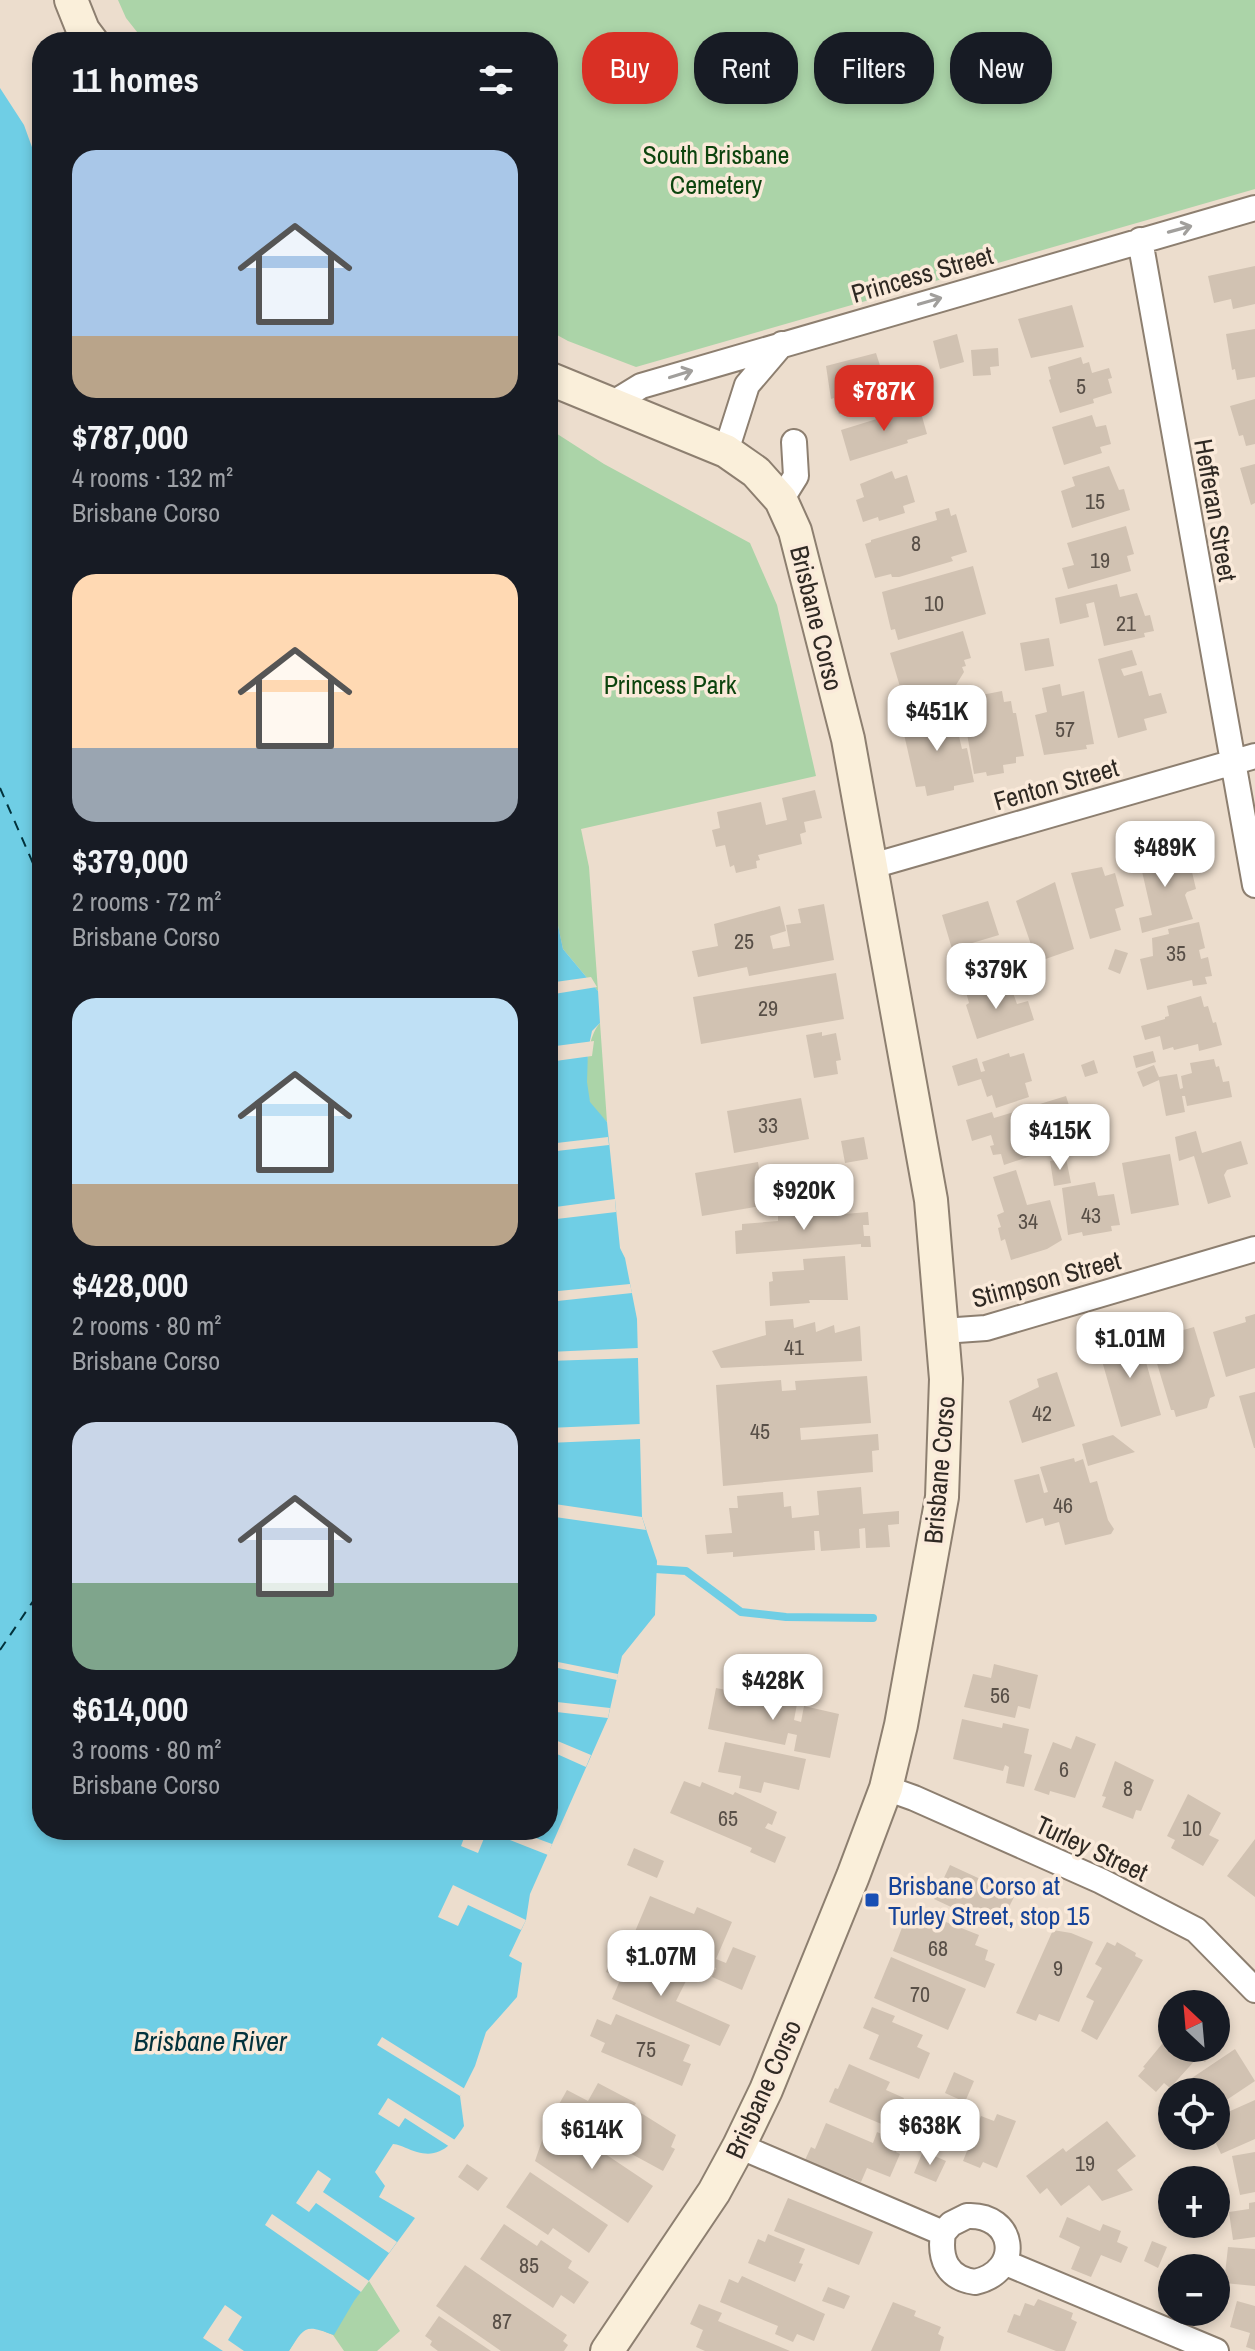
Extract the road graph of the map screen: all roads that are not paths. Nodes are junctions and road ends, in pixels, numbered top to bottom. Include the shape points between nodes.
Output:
1 (71, 0) edge
2 (84, 32) edge
3 (1255, 208) edge
4 (1140, 240) junction
5 (782, 344) junction
6 (558, 382) edge
7 (610, 405) junction
8 (794, 442) dead end
9 (726, 451) junction
10 (781, 500) junction
11 (1244, 759) edge
12 (872, 866) junction
13 (1255, 885) edge
14 (1255, 1249) edge
15 (943, 1331) junction
16 (886, 1788) junction
17 (1255, 1990) edge
18 (739, 2146) junction
19 (943, 2233) junction
20 (1006, 2263) junction
21 (607, 2351) edge
22 (1216, 2351) edge

1 - 2 street
4 -> 3 street, Princess Street
5 -> 4 street, Princess Street
4 - 11 street, Hefferan Street
7 -> 5 street, Princess Street via 641,386
5 - 9 street via 747,385
6 - 7 street, Brisbane Corso
7 - 9 street, Brisbane Corso
8 - 10 street via 796,476
9 - 10 street, Brisbane Corso via 756,472
10 - 12 street, Brisbane Corso via 795,531 848,739
11 - 12 street, Fenton Street
11 - 13 street, Hefferan Street
12 - 15 street, Brisbane Corso via 931,1200
14 - 15 street, Stimpson Street via 986,1328
15 - 16 street, Brisbane Corso via 942,1497
16 - 17 street, Turley Street via 1101,1881 1196,1930
16 - 18 street, Brisbane Corso
18 - 19 street
18 - 21 street, Brisbane Corso
19 - 20 street via 967,2216 986,2217 1003,2232
19 - 20 street via 944,2264 964,2280 987,2279
20 - 22 street

